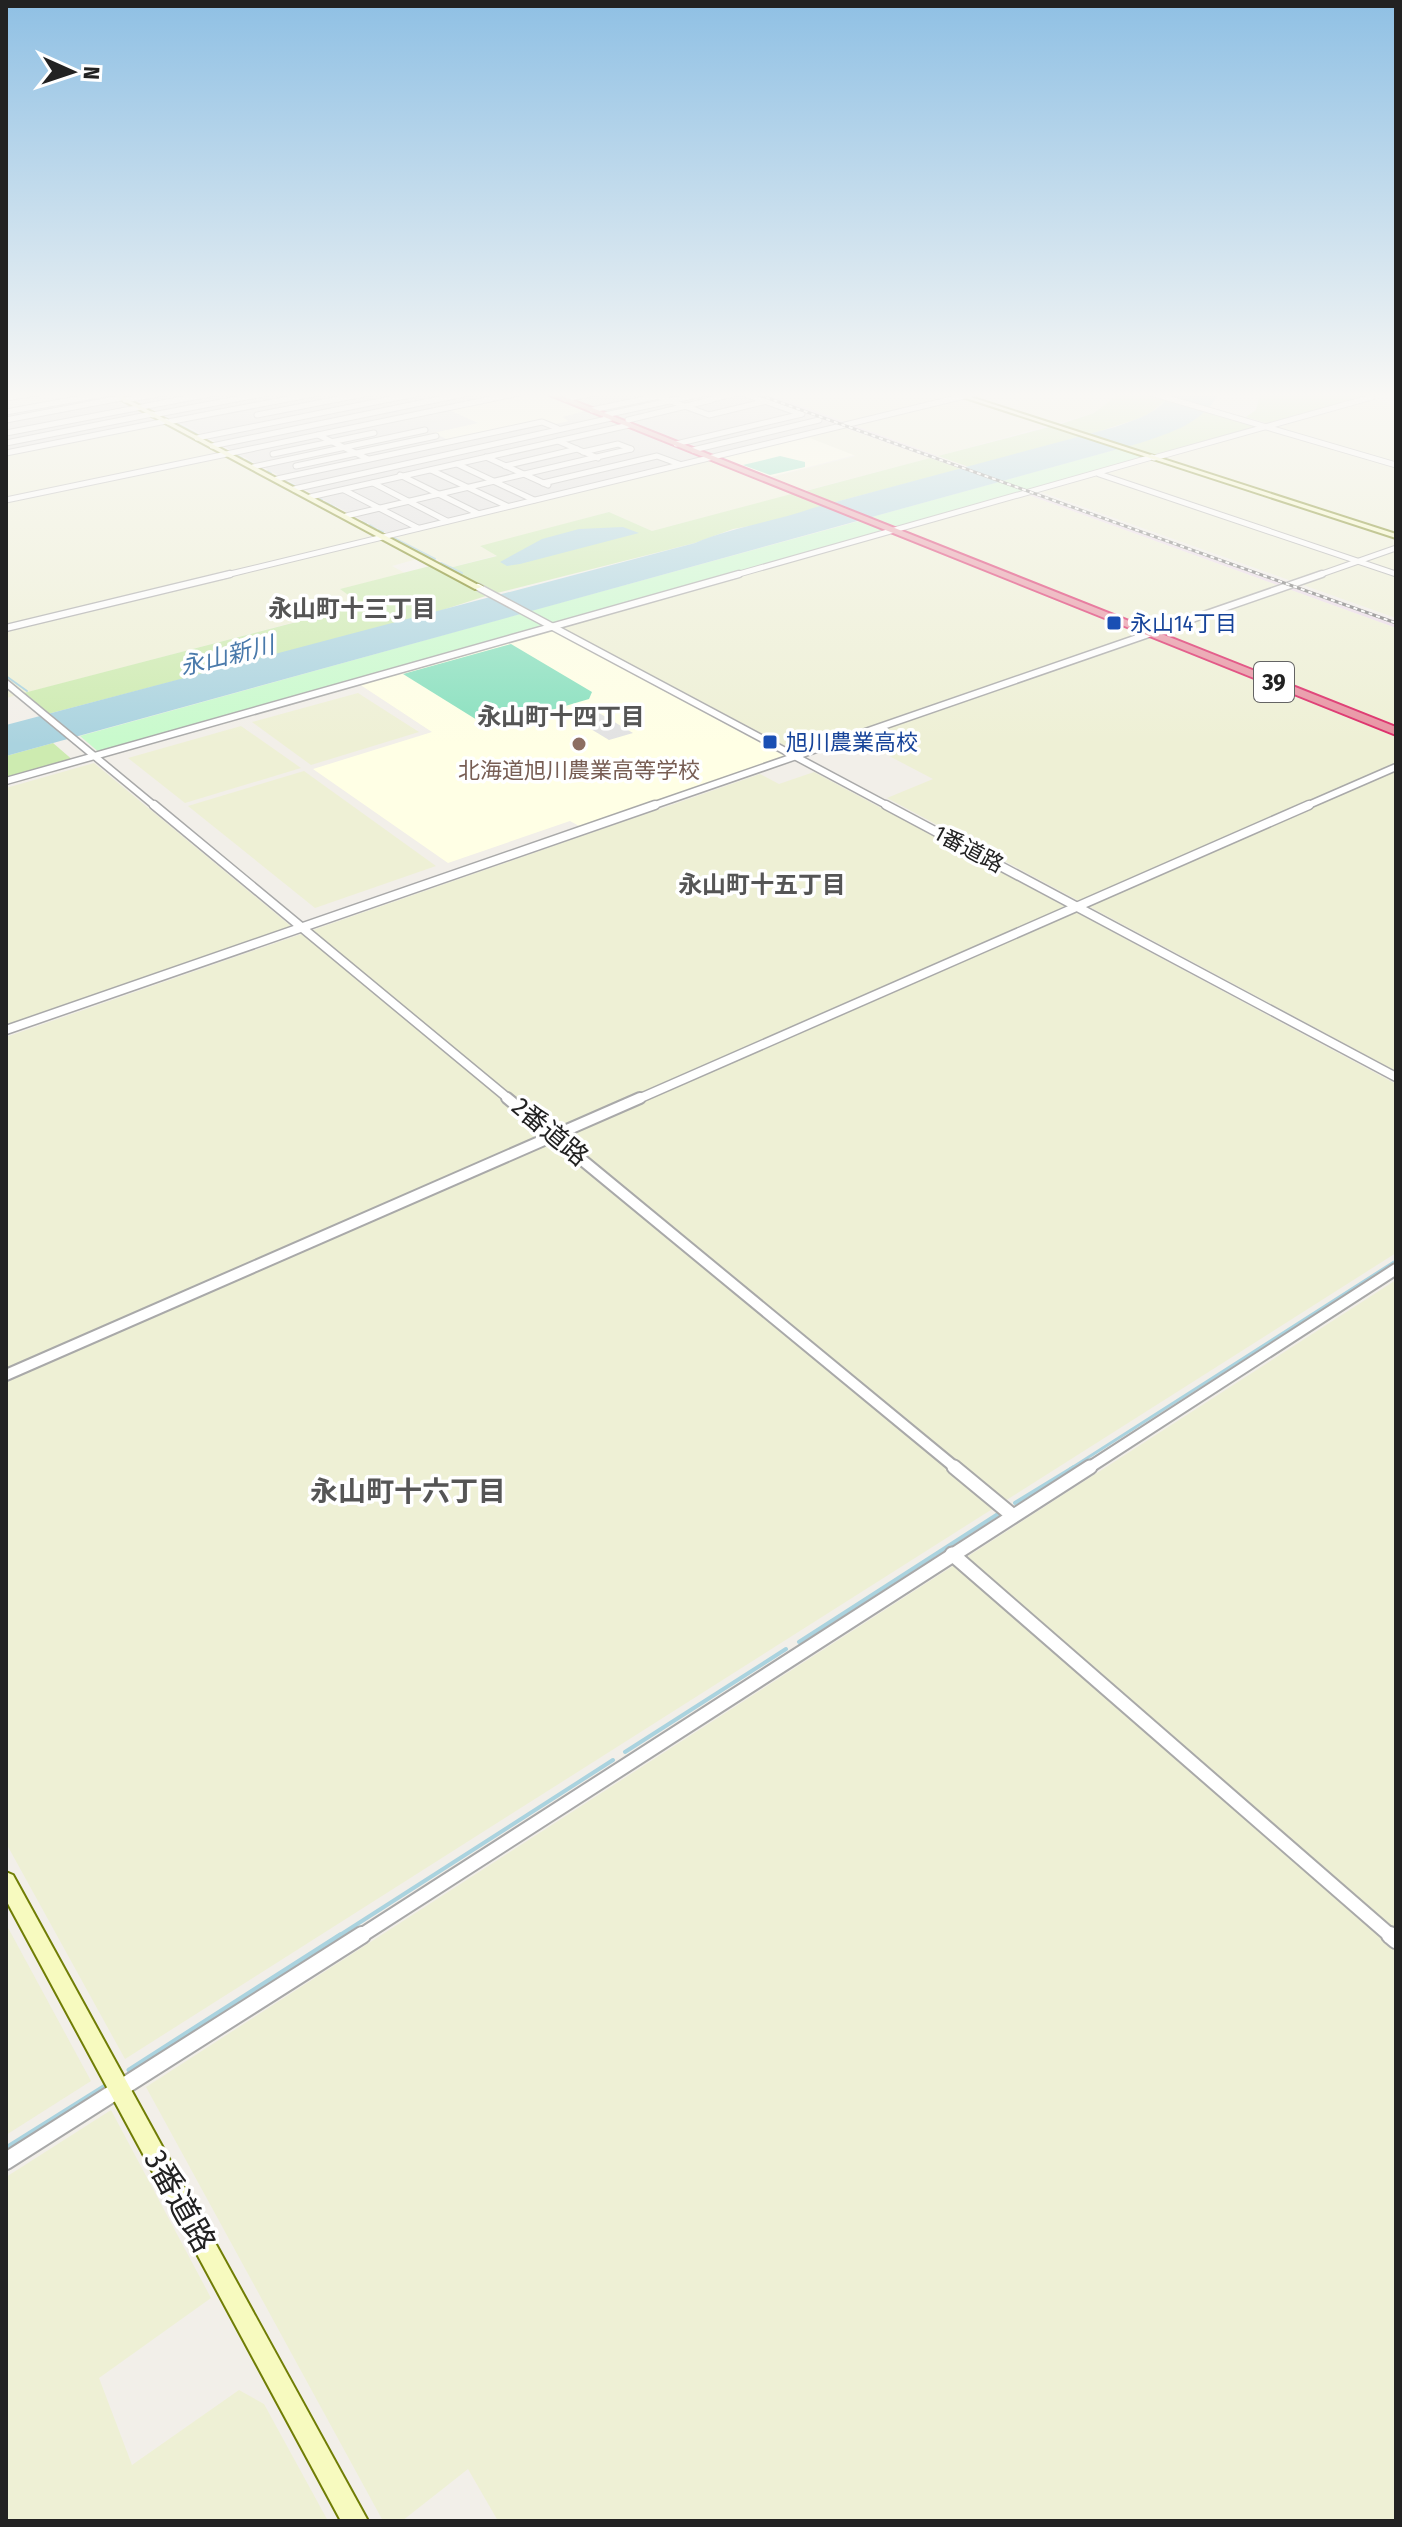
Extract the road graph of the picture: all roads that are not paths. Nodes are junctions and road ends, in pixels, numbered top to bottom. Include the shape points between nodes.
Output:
1 (334, 510) edge
2 (371, 510) edge
3 (383, 510) edge
4 (426, 510) edge
5 (471, 510) edge
6 (490, 510) edge
7 (842, 510) edge
8 (969, 510) edge
9 (1204, 510) edge
10 (1315, 510) edge
11 (477, 513) junction
12 (346, 516) junction
13 (447, 521) junction
14 (418, 528) junction
15 (893, 531) junction
16 (384, 536) junction
17 (1396, 536) edge
18 (1396, 548) edge
19 (1358, 562) junction
20 (1396, 574) edge
21 (478, 587) joint
22 (554, 627) junction
23 (6, 628) edge
24 (1151, 633) junction
25 (6, 683) edge
26 (1396, 731) edge
27 (91, 753) junction
28 (797, 757) junction
29 (1396, 767) edge
30 (6, 781) edge
31 (1078, 907) junction
32 (303, 928) junction
33 (6, 1030) edge
34 (1396, 1077) edge
35 (555, 1136) junction
36 (1396, 1269) edge
37 (6, 1375) edge
38 (1012, 1515) junction
39 (952, 1554) junction
40 (6, 1881) edge
41 (1396, 1940) edge
42 (119, 2089) junction
43 (6, 2161) edge
44 (355, 2521) edge

1 - 12 street
2 - 12 street
3 - 14 street
4 - 13 street
5 - 11 street
6 - 11 street
7 - 15 highway, 39
8 - 15 street
9 - 19 street
10 - 17 street
11 - 13 street
12 - 16 street
13 - 14 street
14 - 16 street
15 - 22 street
15 - 24 highway, 39
16 - 21 street
16 - 23 street
18 - 19 street
19 - 20 street
19 - 24 street
21 - 22 street, 1番道路
22 - 27 street
22 - 28 street, 1番道路
24 - 26 highway, 39
24 - 28 street
25 - 27 street, 2番道路
27 - 30 street
27 - 32 street, 2番道路
28 - 31 street, 1番道路
28 - 32 street
29 - 31 street
31 - 34 street, 1番道路
31 - 35 street
32 - 33 street
32 - 35 street, 2番道路
35 - 37 street
35 - 38 street, 2番道路
36 - 38 street
38 - 39 street
39 - 41 street
39 - 42 street
40 - 42 street, 3番道路
42 - 43 street
42 - 44 street, 3番道路

